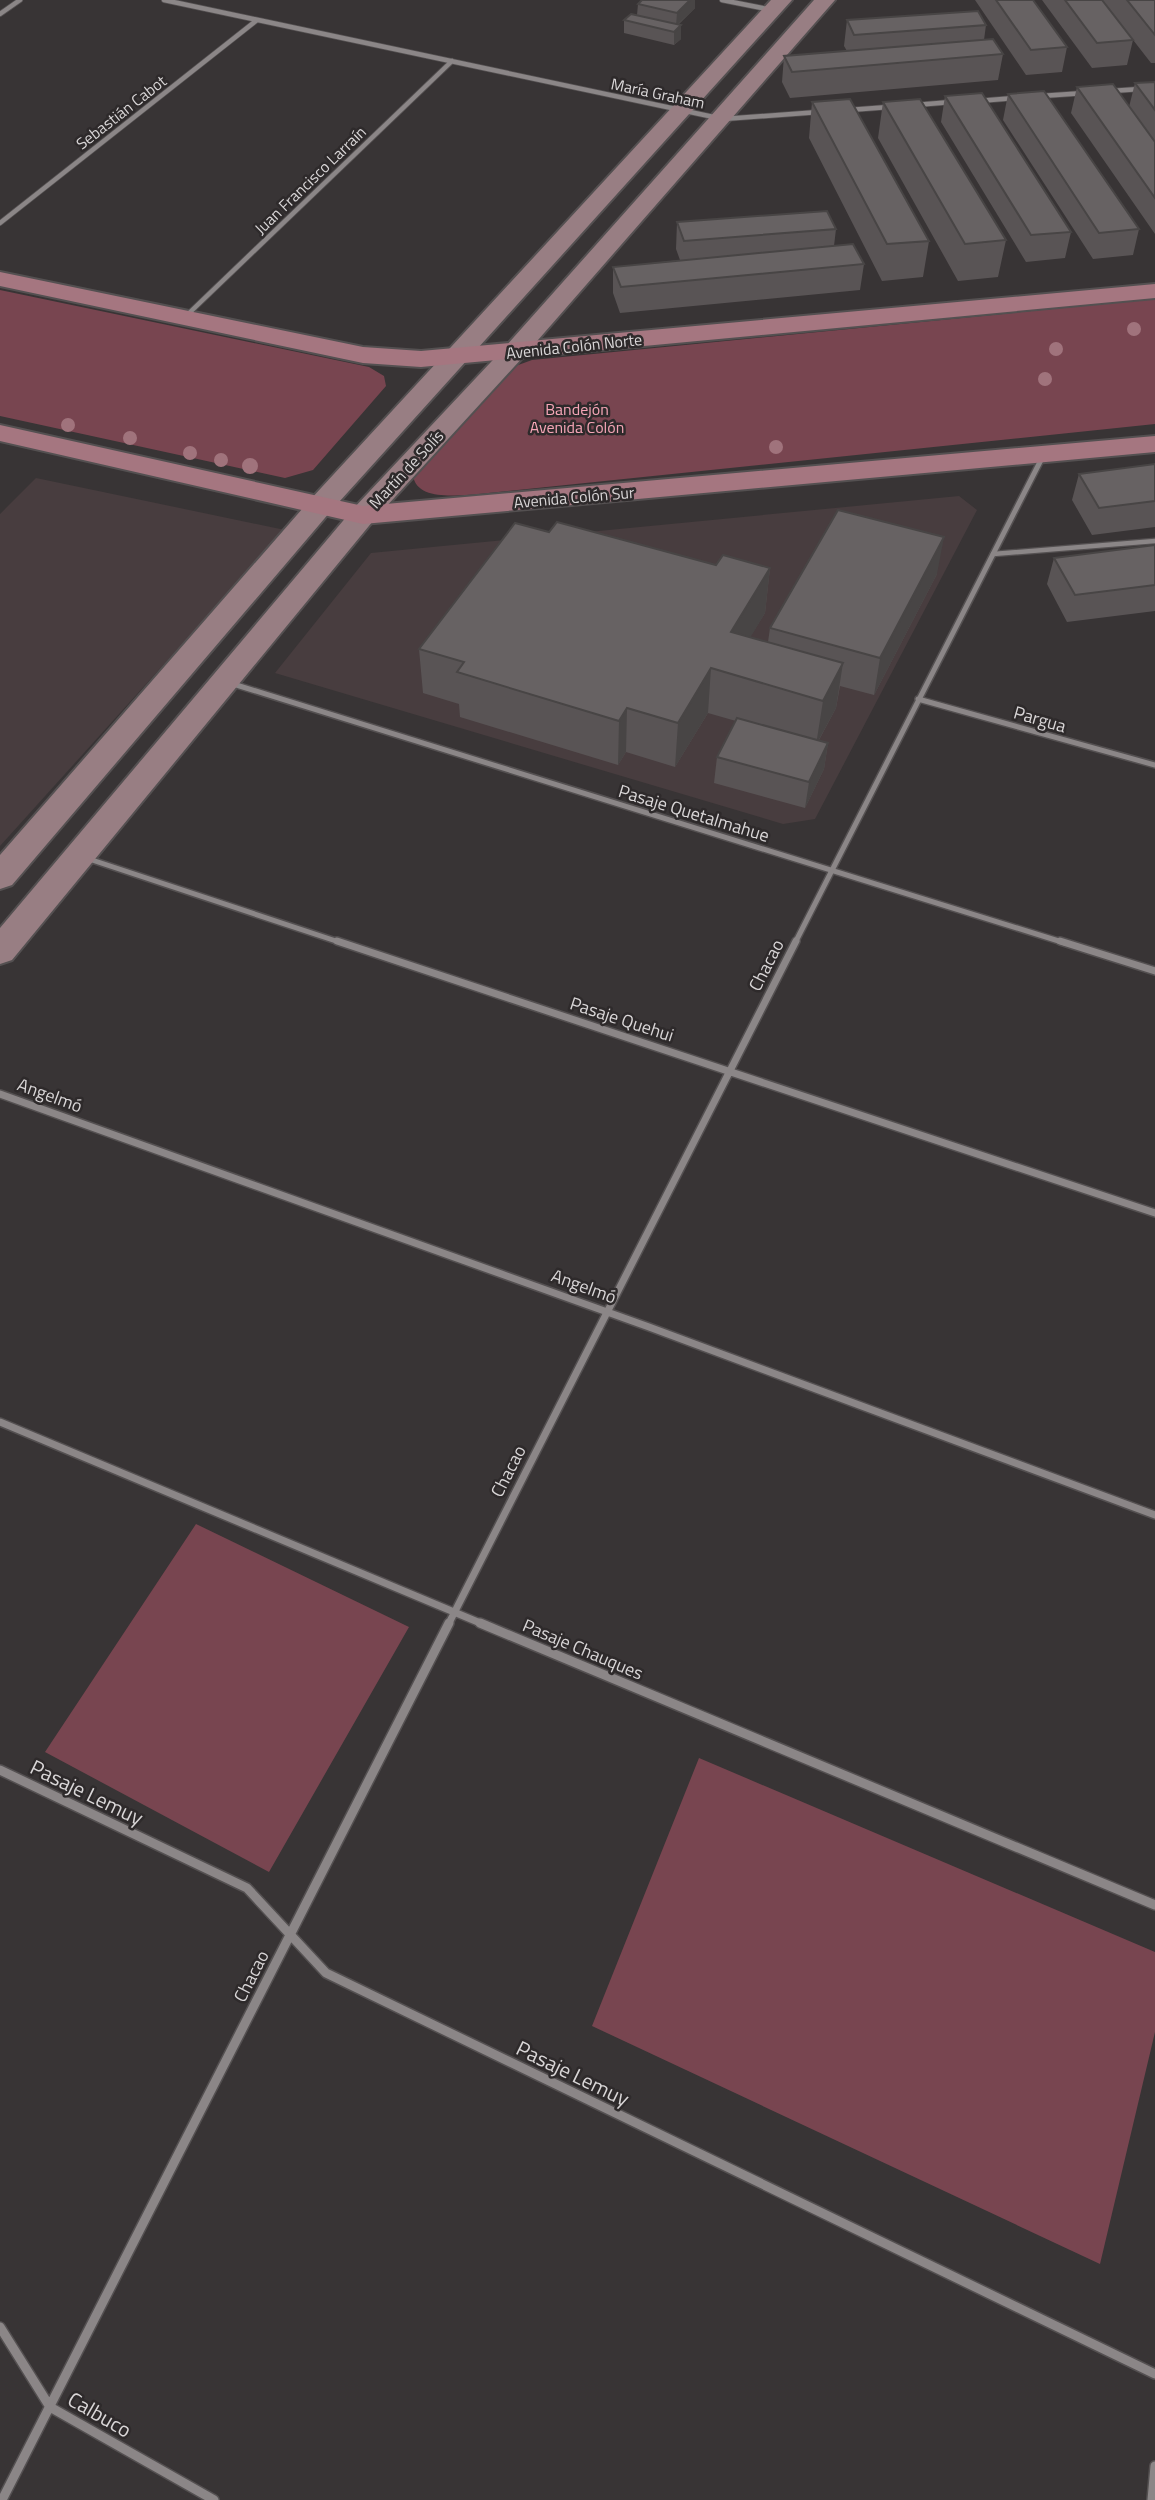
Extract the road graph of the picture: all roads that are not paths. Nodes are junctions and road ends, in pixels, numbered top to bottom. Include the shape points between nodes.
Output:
1 (20, 0) edge
2 (164, 0) edge
3 (195, 0) edge
4 (722, 0) edge
5 (825, 0) edge
6 (189, 5) junction
7 (778, 5) edge
8 (0, 14) edge
9 (257, 20) junction
10 (452, 61) junction
11 (1155, 88) edge
12 (1099, 92) edge
13 (1085, 93) edge
14 (1030, 97) edge
15 (1016, 98) edge
16 (974, 101) edge
17 (960, 102) edge
18 (904, 106) edge
19 (890, 107) edge
20 (683, 110) junction
21 (848, 110) edge
22 (820, 112) edge
23 (723, 119) junction
24 (0, 223) edge
25 (0, 279) edge
26 (1155, 291) edge
27 (185, 317) junction
28 (515, 351) junction
29 (451, 360) junction
30 (0, 433) edge
31 (1155, 444) edge
32 (1043, 456) junction
33 (320, 506) junction
34 (363, 515) junction
35 (1155, 541) edge
36 (993, 554) junction
37 (224, 682) junction
38 (918, 699) junction
39 (1155, 765) edge
40 (79, 856) junction
41 (831, 870) junction
42 (0, 877) edge
43 (0, 951) edge
44 (1155, 971) edge
45 (730, 1071) junction
46 (0, 1094) edge
47 (1155, 1213) edge
48 (607, 1311) junction
49 (0, 1422) edge
50 (1155, 1515) edge
51 (453, 1612) junction
52 (0, 1770) edge
53 (1155, 1905) edge
54 (290, 1935) junction
55 (0, 2327) edge
56 (1155, 2374) edge
57 (50, 2407) junction
58 (1155, 2466) edge
59 (2, 2500) edge
60 (214, 2500) edge
61 (1152, 2500) edge

1 - 8 street
2 - 6 street, María Graham
3 - 6 street
4 - 7 street
5 - 23 street, Martín de Solís
6 - 9 street, María Graham
7 - 20 street
9 - 10 street, María Graham
9 - 24 street, Sebastián Cabot
10 - 20 street, María Graham
10 - 27 street, Juan Francisco Larraín
11 - 12 street
13 - 14 street
15 - 16 street
17 - 18 street
19 - 21 street
20 - 23 street, María Graham
20 - 29 street
22 - 23 street, María Graham
23 - 28 street, Martín de Solís
25 - 27 main road, Avenida Colón Norte
26 - 28 main road, Avenida Colón Norte
27 - 29 main road, Avenida Colón Norte via 363,355
28 - 29 main road, Avenida Colón Norte
28 - 34 street, Martín de Solís
29 - 33 street
30 - 33 main road, Avenida Colón Sur
31 - 32 main road, Avenida Colón Sur
32 - 34 main road, Avenida Colón Sur
32 - 36 street, Chacao
33 - 34 main road, Avenida Colón Sur
33 - 42 street
34 - 37 street, Martín de Solís
35 - 36 lane
36 - 38 street, Chacao
37 - 40 street, Martín de Solís
37 - 41 street, Pasaje Quetalmahue
38 - 39 street, Pargua
38 - 41 street, Chacao
40 - 43 street, Martín de Solís
40 - 45 street, Pasaje Quehui
41 - 44 street, Pasaje Quetalmahue
41 - 45 street, Chacao
45 - 47 street, Pasaje Quehui
45 - 48 street, Chacao
46 - 48 street, Angelmó
48 - 50 street, Angelmó
48 - 51 street, Chacao
49 - 51 street, Pasaje Chauques
51 - 53 street, Pasaje Chauques
51 - 54 street, Chacao
52 - 54 street, Pasaje Lemuy via 247,1888
54 - 56 street, Pasaje Lemuy via 326,1973
54 - 57 street, Chacao
55 - 57 street, Calbuco
57 - 59 street, Chacao
57 - 60 street, Calbuco
58 - 61 street

